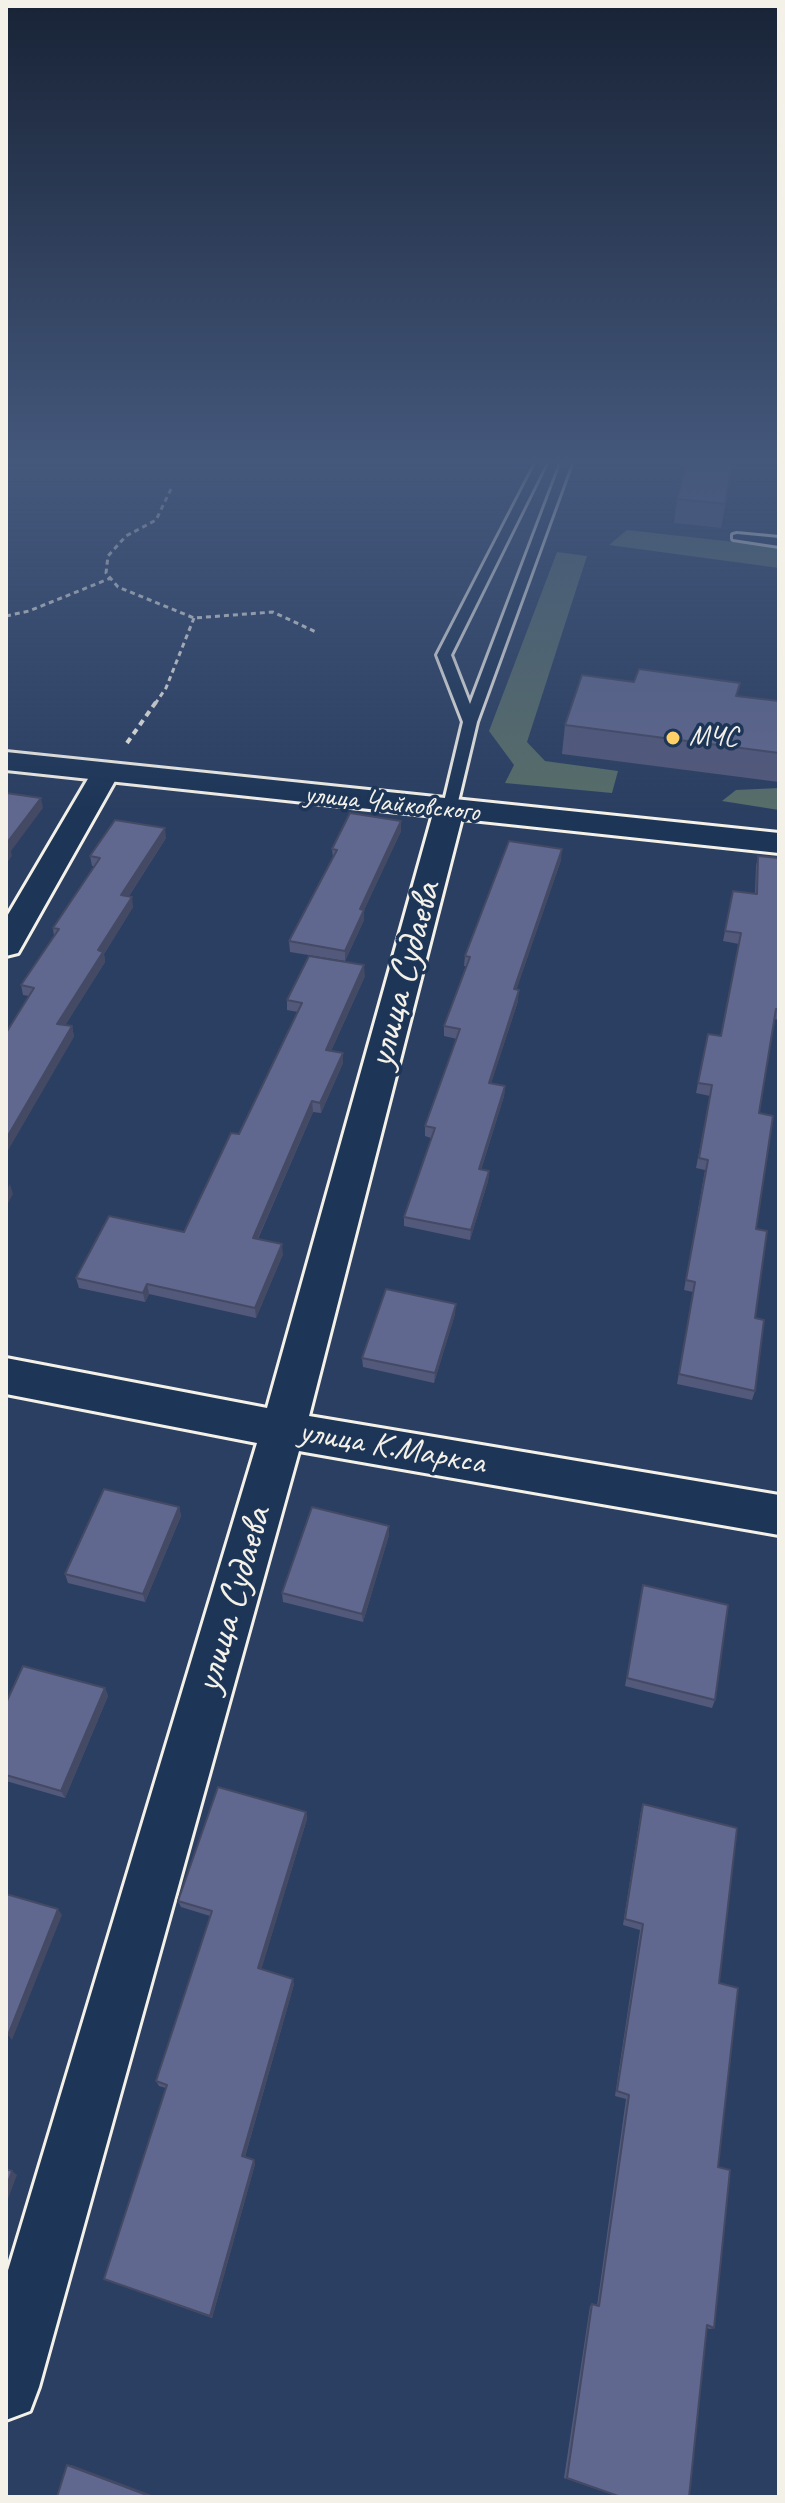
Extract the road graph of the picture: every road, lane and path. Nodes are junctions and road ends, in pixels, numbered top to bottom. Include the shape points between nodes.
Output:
1 (111, 578) joint
2 (483, 578) edge
3 (524, 578) edge
4 (6, 616) edge
5 (194, 618) junction
6 (316, 632) dead end
7 (470, 722) junction
8 (6, 761) edge
9 (106, 772) junction
10 (449, 810) junction
11 (779, 843) edge
12 (6, 946) edge
13 (6, 1376) edge
14 (283, 1430) junction
15 (779, 1515) edge
16 (6, 2387) edge

1 - 4 path
1 - 5 path via 118,587
2 - 7 lane via 444,655
3 - 7 lane
5 - 6 path via 273,612
5 - 9 path via 166,688
7 - 10 lane
8 - 9 street, улица Чайковского
9 - 10 street, улица Чайковского
9 - 12 street
10 - 11 street, улица Чайковского
10 - 14 street, улица Судаева
13 - 14 street, улица К.Маркса
14 - 15 street, улица К.Маркса
14 - 16 street, улица Судаева

